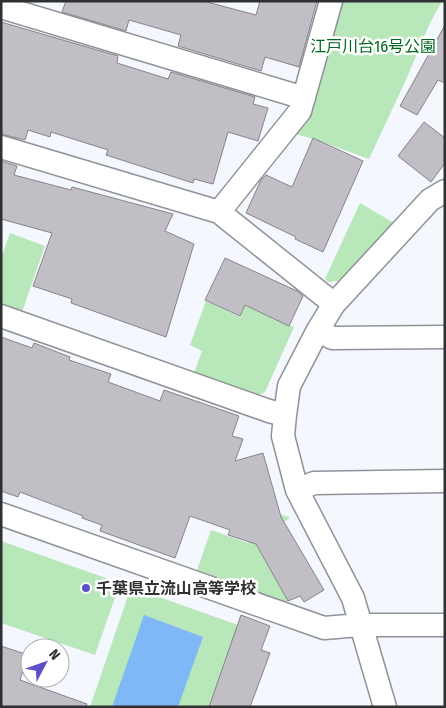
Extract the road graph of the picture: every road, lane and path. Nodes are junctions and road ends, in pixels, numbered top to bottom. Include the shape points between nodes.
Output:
1 (331, 1) edge
2 (1, 7) edge
3 (304, 98) junction
4 (1, 147) edge
5 (445, 192) edge
6 (219, 212) junction
7 (334, 304) junction
8 (1, 316) edge
9 (318, 330) junction
10 (445, 336) edge
11 (285, 415) junction
12 (445, 481) edge
13 (297, 490) junction
14 (1, 514) edge
15 (360, 625) junction
16 (445, 625) edge
17 (384, 707) edge

1 - 3 street
2 - 3 street
3 - 6 street via 300,111
4 - 6 street
5 - 7 street via 430,200
6 - 7 street
7 - 9 street
8 - 11 street
9 - 10 street via 332,338
9 - 11 street via 289,386
11 - 13 street via 283,436
12 - 13 street via 314,483
13 - 15 street via 353,598
14 - 15 street via 324,628
15 - 16 street
15 - 17 street

